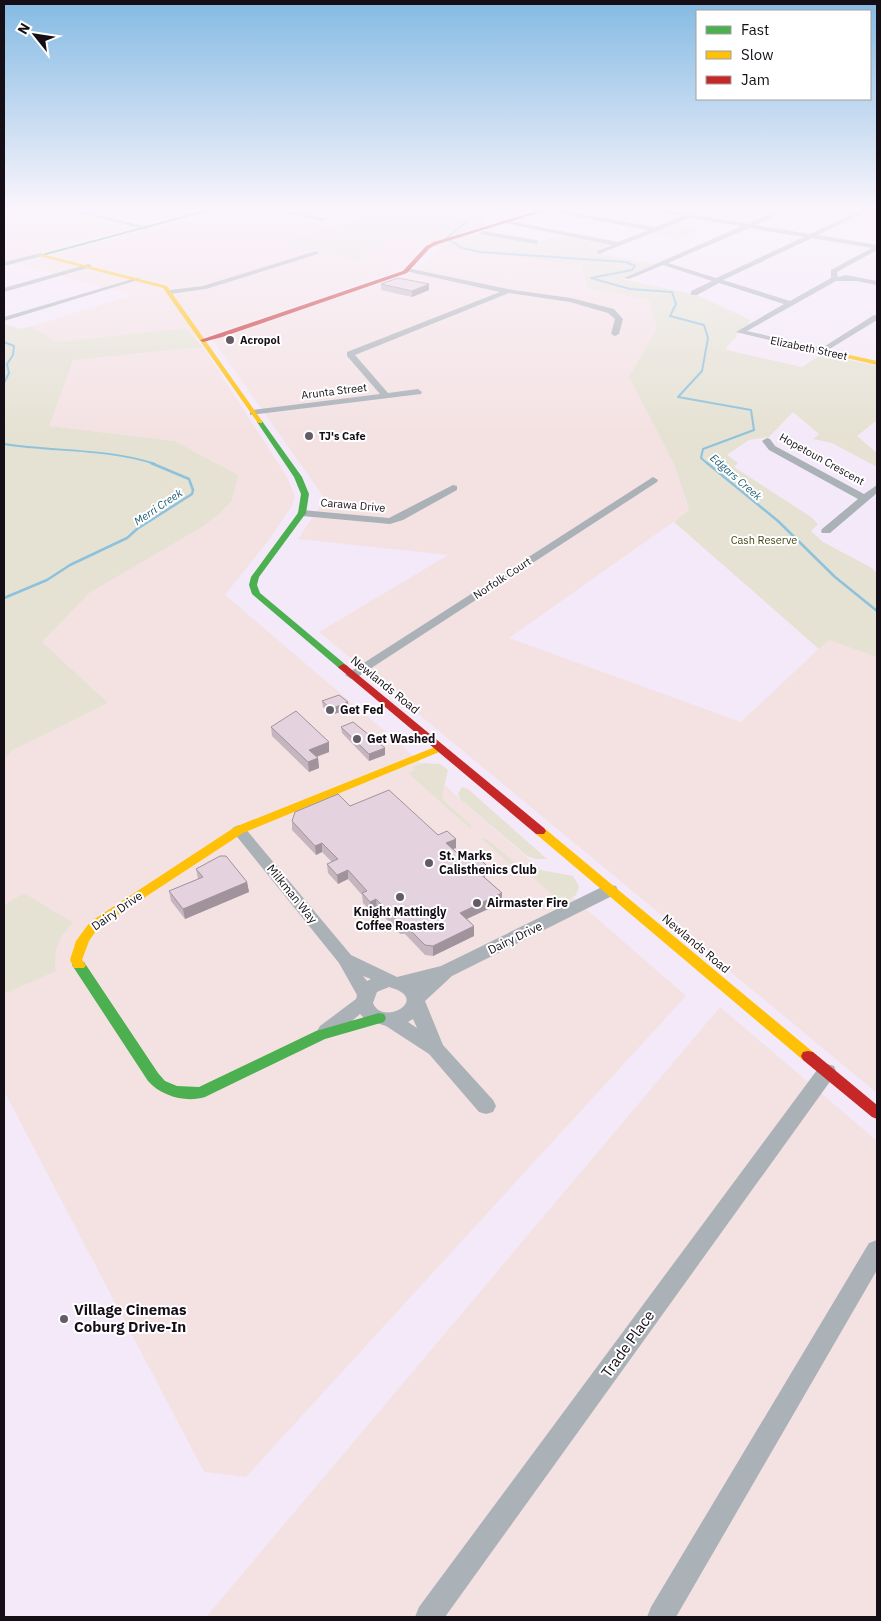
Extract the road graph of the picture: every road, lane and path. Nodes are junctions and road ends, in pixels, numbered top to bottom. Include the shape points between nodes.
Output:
1 (34, 282) edge
2 (129, 282) edge
3 (147, 282) edge
4 (224, 282) edge
5 (374, 282) edge
6 (463, 282) edge
7 (716, 282) edge
8 (719, 282) edge
9 (813, 282) edge
10 (826, 282) edge
11 (4, 290) edge
12 (508, 291) junction
13 (796, 291) dead end
14 (170, 292) junction
15 (694, 293) dead end
16 (788, 295) dead end
17 (779, 300) junction
18 (790, 304) junction
19 (770, 315) junction
20 (877, 317) edge
21 (4, 319) edge
22 (615, 334) dead end
23 (203, 340) junction
24 (823, 351) junction
25 (877, 363) edge
26 (418, 392) dead end
27 (386, 396) junction
28 (253, 413) junction
29 (767, 441) dead end
30 (653, 480) dead end
31 (453, 488) dead end
32 (877, 488) edge
33 (865, 498) junction
34 (302, 513) junction
35 (826, 531) dead end
36 (351, 675) junction
37 (440, 748) junction
38 (239, 830) junction
39 (610, 890) junction
40 (344, 958) junction
41 (446, 971) junction
42 (395, 981) junction
43 (364, 998) junction
44 (416, 1001) junction
45 (385, 1019) junction
46 (320, 1035) junction
47 (436, 1049) junction
48 (827, 1071) junction
49 (486, 1106) dead end
50 (877, 1113) edge
51 (877, 1250) edge
52 (429, 1617) edge
53 (661, 1617) edge

1 - 11 street
2 - 21 street
3 - 14 street
4 - 14 street via 204,288
5 - 23 street
6 - 12 street
7 - 15 street
8 - 17 street
9 - 13 street
10 - 18 street
12 - 22 street via 571,300 611,311 619,319
12 - 27 street via 350,354
14 - 23 street
16 - 17 street
17 - 18 street
17 - 19 street via 773,304
18 - 19 street
19 - 24 street, Elizabeth Street via 740,331 741,334
20 - 24 street
23 - 28 street
24 - 25 street, Elizabeth Street
26 - 27 street, Arunta Street
27 - 28 street, Arunta Street
28 - 34 street via 302,486 305,494
29 - 33 street, Hopetoun Crescent via 772,448
30 - 36 street, Norfolk Court
31 - 34 street, Carawa Drive via 390,521
32 - 33 street
33 - 35 street
34 - 36 street, Newlands Road via 255,577 253,586 256,594
36 - 37 street, Newlands Road
37 - 38 street, Dairy Drive
37 - 39 street, Newlands Road
38 - 40 street, Milkman Way
38 - 46 street, Dairy Drive via 94,925 80,943 76,960 153,1077 160,1085 175,1092 200,1093
39 - 41 street, Dairy Drive
39 - 48 street, Newlands Road
40 - 42 street, Milkman Way
40 - 43 street, Milkman Way
41 - 42 street, Dairy Drive
41 - 44 street, Dairy Drive
42 - 43 street via 374,985
42 - 44 street via 412,988
43 - 45 street via 368,1012
43 - 46 street, Dairy Drive
44 - 45 street via 406,1015
44 - 47 street
45 - 46 street, Dairy Drive
45 - 47 street
47 - 49 street
48 - 50 street, Newlands Road
48 - 52 street, Trade Place
51 - 53 street

